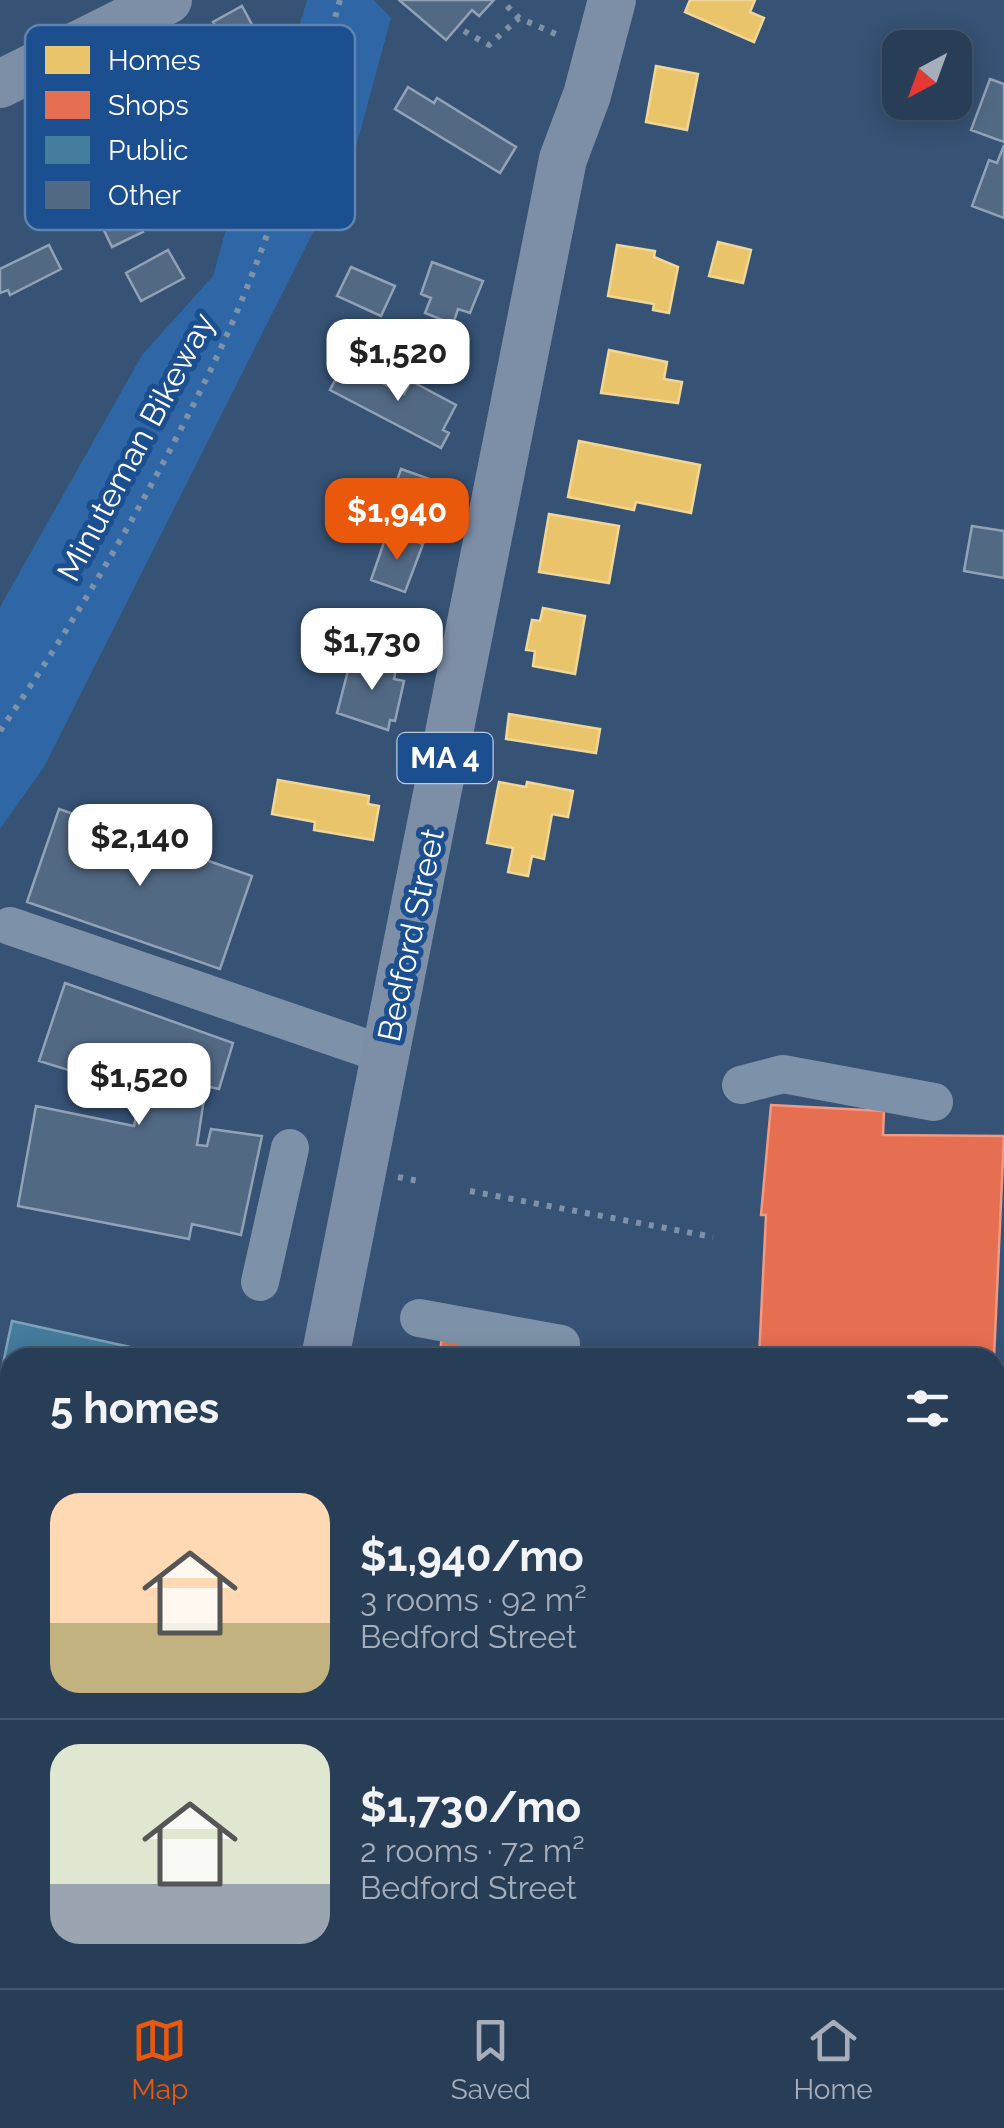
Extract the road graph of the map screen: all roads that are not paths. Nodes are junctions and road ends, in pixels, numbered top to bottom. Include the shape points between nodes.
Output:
1 (168, 0) edge
2 (612, 0) edge
3 (571, 18) edge
4 (118, 25) edge
5 (25, 72) edge
6 (0, 84) edge
7 (563, 158) junction
8 (10, 926) dead end
9 (386, 1056) junction
10 (742, 1085) dead end
11 (934, 1102) dead end
12 (290, 1148) dead end
13 (260, 1282) dead end
14 (418, 1318) dead end
15 (327, 1348) edge
16 (561, 1348) edge

1 - 4 main road
2 - 7 main road, Bedford Street / MA 4
3 - 7 main road, Bedford Street / MA 4 via 562,86
5 - 6 main road
7 - 9 main road, Bedford Street / MA 4
8 - 9 street
9 - 15 main road, Bedford Street / MA 4
10 - 11 street via 784,1074
12 - 13 street
14 - 16 street

